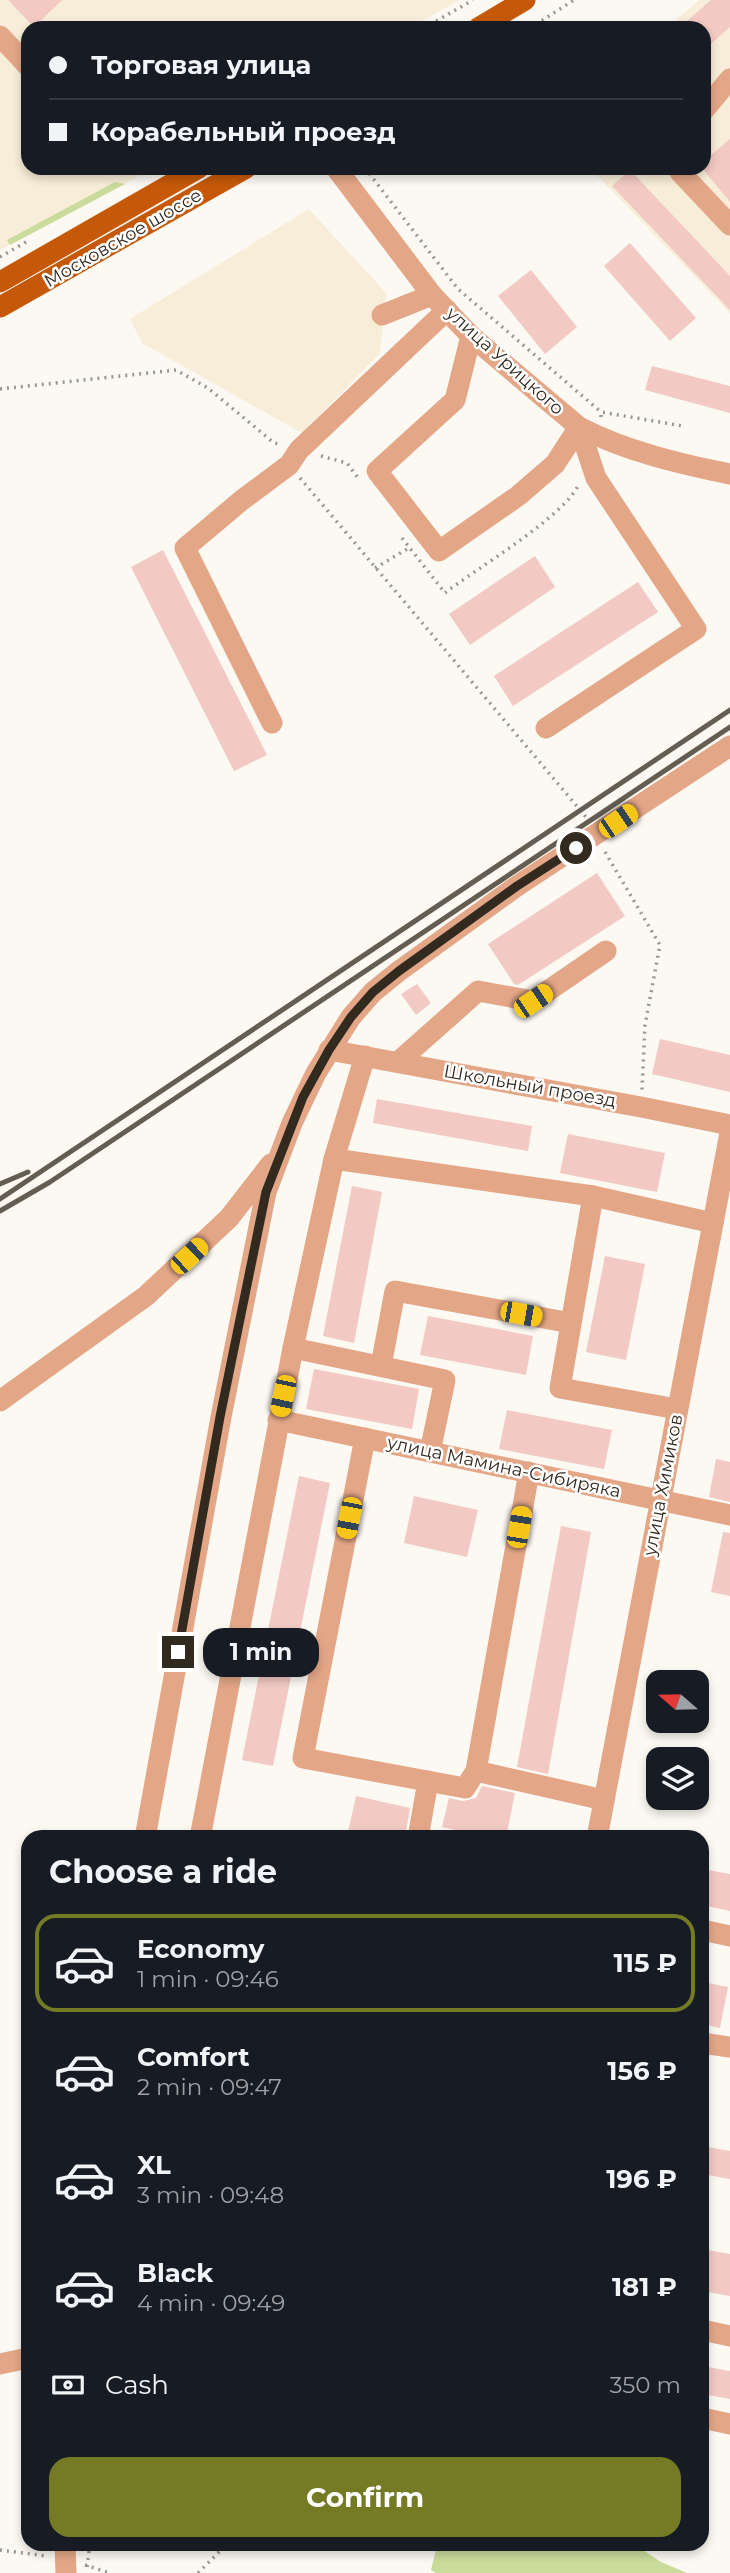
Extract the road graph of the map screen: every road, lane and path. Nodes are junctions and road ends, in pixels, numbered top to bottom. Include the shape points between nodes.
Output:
1 (473, 0) edge
2 (524, 0) edge
3 (573, 0) edge
4 (436, 21) edge
5 (490, 21) edge
6 (541, 21) edge
7 (0, 36) edge
8 (21, 58) edge
9 (730, 79) edge
10 (711, 102) edge
11 (187, 175) edge
12 (234, 175) edge
13 (341, 175) edge
14 (370, 175) edge
15 (683, 175) edge
16 (730, 225) edge
17 (0, 282) edge
18 (440, 302) junction
19 (0, 307) edge
20 (382, 315) dead end
21 (471, 336) junction
22 (0, 389) edge
23 (601, 412) dead end
24 (579, 427) junction
25 (274, 443) junction
26 (294, 457) junction
27 (730, 474) edge
28 (545, 520) dead end
29 (409, 548) dead end
30 (374, 568) junction
31 (472, 571) dead end
32 (272, 723) dead end
33 (546, 728) dead end
34 (730, 746) edge
35 (595, 836) junction
36 (606, 951) dead end
37 (329, 1050) junction
38 (365, 1056) junction
39 (398, 1062) junction
40 (641, 1107) junction
41 (730, 1125) edge
42 (730, 1133) edge
43 (281, 1151) junction
44 (334, 1159) junction
45 (593, 1196) junction
46 (713, 1223) junction
47 (571, 1323) junction
48 (293, 1348) junction
49 (381, 1366) junction
50 (0, 1401) edge
51 (677, 1409) junction
52 (278, 1420) junction
53 (365, 1438) junction
54 (430, 1452) junction
55 (529, 1472) junction
56 (660, 1500) junction
57 (730, 1515) edge
58 (476, 1770) junction
59 (428, 1781) junction
60 (604, 1800) junction
61 (146, 1830) edge
62 (201, 1830) edge
63 (419, 1830) edge
64 (598, 1830) edge
65 (709, 1932) edge
66 (730, 1936) edge
67 (709, 2043) edge
68 (729, 2044) edge
69 (709, 2332) edge
70 (730, 2336) edge
71 (21, 2360) edge
72 (0, 2364) edge
73 (709, 2420) edge
74 (730, 2424) edge
75 (65, 2551) edge
76 (89, 2551) edge
77 (220, 2551) edge
78 (65, 2573) edge
79 (87, 2573) edge
80 (198, 2573) edge

1 - 4 path
2 - 5 main road
3 - 6 path
7 - 8 street
9 - 10 street
11 - 17 main road, Московское шоссе
12 - 19 main road, Московское шоссе
13 - 18 street, улица Урицкого
14 - 23 path via 458,289
15 - 16 street
18 - 20 street
18 - 21 street, улица Урицкого
18 - 26 street
21 - 24 street, улица Урицкого
21 - 24 street via 455,400 377,471 439,551 555,464
22 - 25 path via 176,370 208,388
24 - 27 street, улица Урицкого via 640,451
24 - 33 street via 596,478 696,629
25 - 26 path
25 - 26 path
26 - 30 path
26 - 32 street via 185,548
28 - 31 path
29 - 30 path
30 - 35 path via 582,810
34 - 35 street
35 - 37 street via 399,971 373,992
35 - 40 path via 660,945 645,1025
36 - 39 street via 533,1001 478,991
37 - 38 street, Школьный проезд
37 - 43 street
38 - 39 street, Школьный проезд
38 - 44 street
39 - 40 street, Школьный проезд
40 - 41 street, Школьный проезд
42 - 46 street, улица Химиков
43 - 50 street via 229,1218 146,1296
43 - 61 street via 266,1192 220,1417
44 - 45 street
44 - 48 street
45 - 46 street
45 - 47 street
46 - 51 street, улица Химиков
47 - 49 street via 395,1291
47 - 51 street via 559,1388
48 - 49 street
48 - 52 street
49 - 54 street via 445,1380
51 - 56 street, улица Химиков
52 - 53 street, улица Мамина-Сибиряка
52 - 62 street
53 - 54 street, улица Мамина-Сибиряка
53 - 59 street via 303,1758
54 - 55 street, улица Мамина-Сибиряка
55 - 56 street, улица Мамина-Сибиряка
55 - 58 street
56 - 57 street, улица Мамина-Сибиряка
56 - 60 street, улица Химиков
58 - 59 street via 465,1788
58 - 60 street
59 - 63 street
60 - 64 street, улица Химиков
65 - 66 street
67 - 68 street
69 - 70 street
71 - 72 street
73 - 74 street
75 - 78 street
76 - 79 path
77 - 80 path

